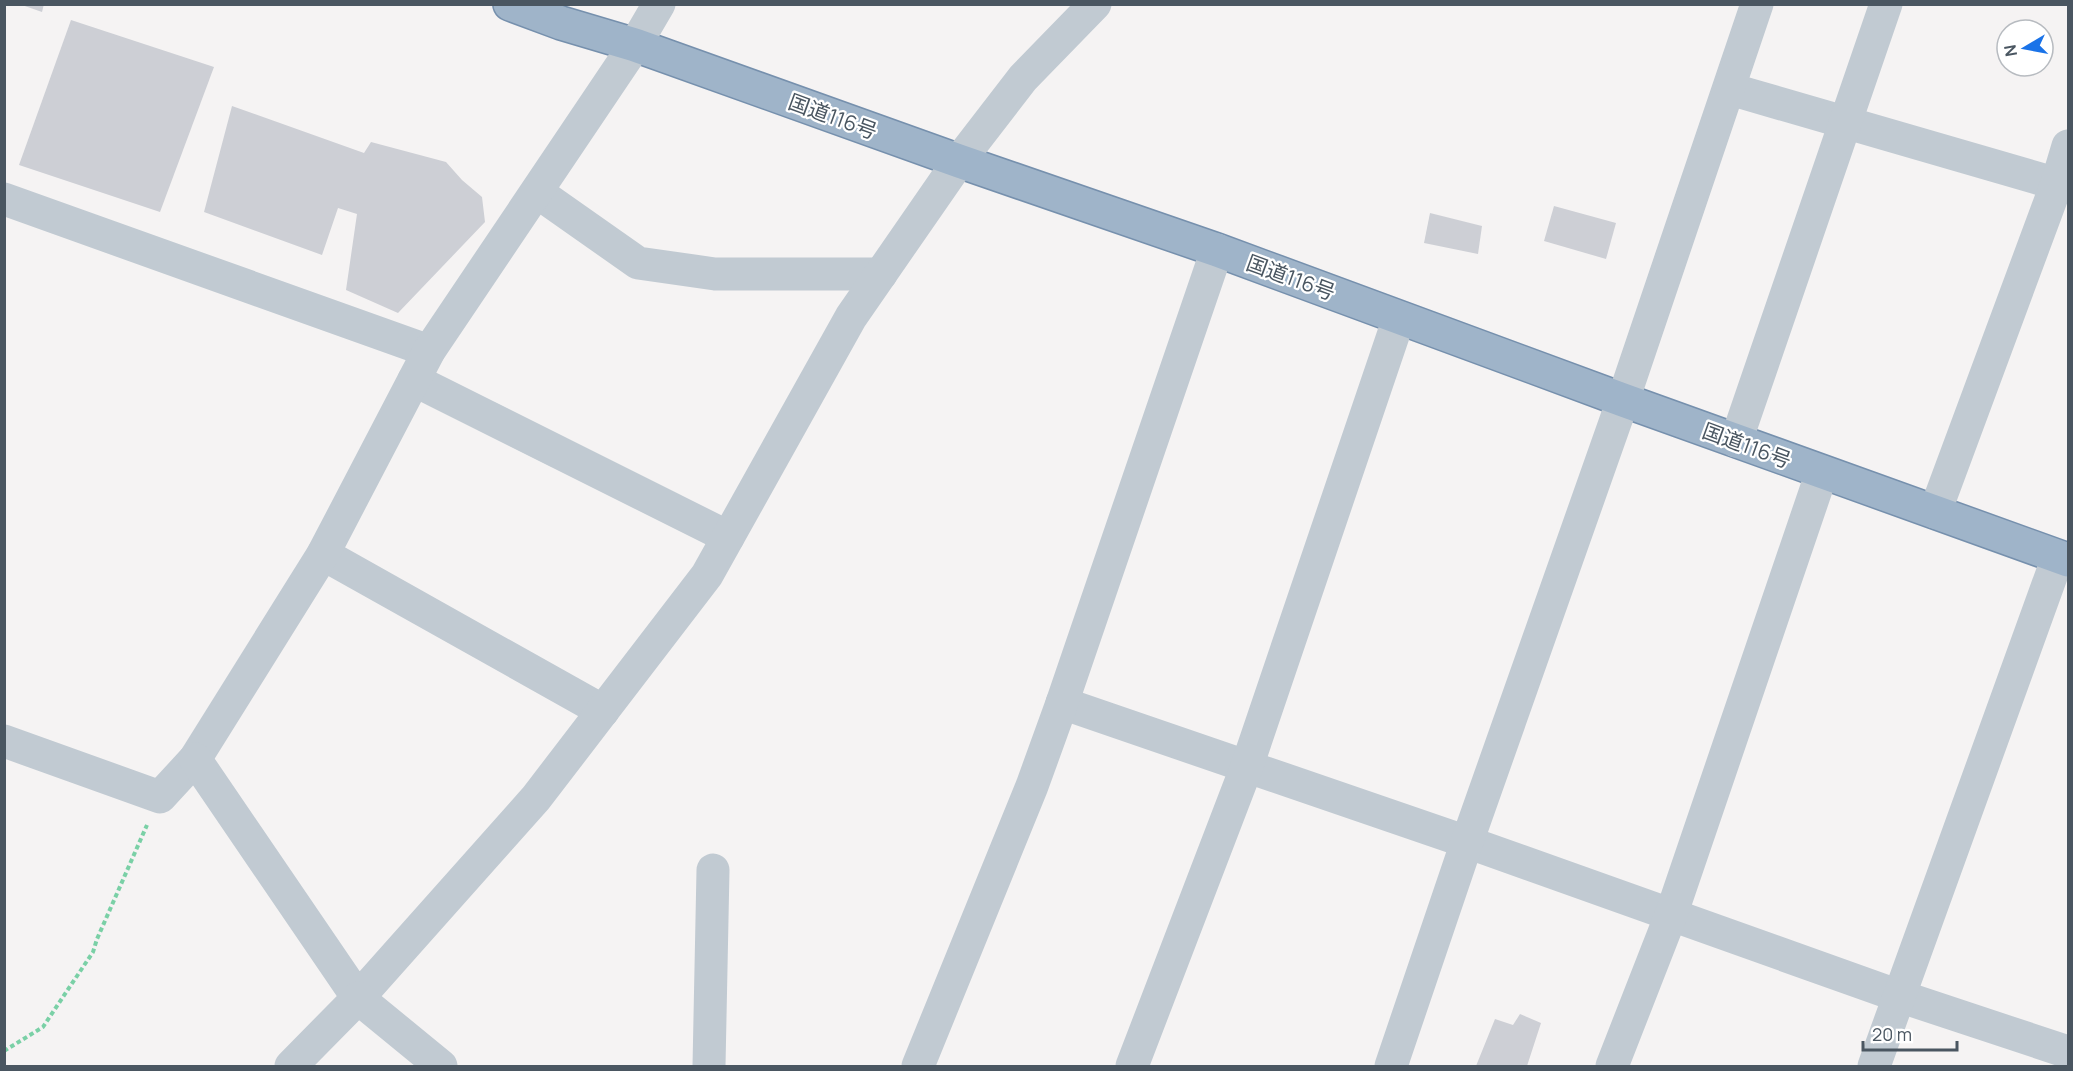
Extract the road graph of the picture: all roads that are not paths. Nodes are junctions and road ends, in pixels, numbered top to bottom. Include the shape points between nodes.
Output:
1 (510, 4) edge
2 (659, 4) edge
3 (1095, 4) edge
4 (1757, 4) edge
5 (1886, 4) edge
6 (635, 45) junction
7 (1730, 89) junction
8 (1845, 122) junction
9 (2068, 146) edge
10 (959, 161) junction
11 (2063, 185) edge
12 (537, 192) junction
13 (4, 199) edge
14 (1217, 249) junction
15 (881, 274) junction
16 (1399, 318) junction
17 (429, 351) junction
18 (414, 380) junction
19 (1623, 400) junction
20 (1736, 441) junction
21 (1822, 472) junction
22 (1935, 512) junction
23 (728, 537) junction
24 (323, 554) junction
25 (2063, 559) edge
26 (1062, 703) junction
27 (603, 711) junction
28 (4, 741) edge
29 (195, 759) junction
30 (1246, 766) junction
31 (1467, 842) junction
32 (713, 870) dead end
33 (1671, 915) junction
34 (1899, 996) junction
35 (358, 998) junction
36 (2066, 1054) edge
37 (924, 1065) edge
38 (291, 1066) edge
39 (441, 1066) edge
40 (709, 1066) edge
41 (1132, 1066) edge
42 (1391, 1066) edge
43 (1612, 1066) edge
44 (1874, 1066) edge

1 - 6 highway, 国道116号
2 - 6 street
3 - 10 street via 1023,78
4 - 7 street
5 - 8 street
6 - 10 highway, 国道116号
6 - 12 street
7 - 8 street
7 - 19 street
8 - 11 street
8 - 20 street
9 - 11 street
10 - 14 highway, 国道116号
10 - 15 street
11 - 22 street
12 - 15 street via 638,263 715,274
12 - 17 street
13 - 17 street
14 - 16 highway, 国道116号
14 - 26 street
15 - 23 street via 851,317
16 - 19 highway, 国道116号
16 - 30 street
17 - 18 street
18 - 23 street
18 - 24 street
19 - 20 highway, 国道116号
19 - 31 street
20 - 21 highway, 国道116号
21 - 22 highway, 国道116号
21 - 33 street
22 - 25 highway, 国道116号
23 - 27 street via 707,575
24 - 27 street
24 - 29 street
25 - 34 street
26 - 30 street
26 - 37 street
27 - 35 street via 536,798
28 - 29 street via 160,797
29 - 35 street
30 - 31 street
30 - 41 street
31 - 33 street
31 - 42 street
32 - 40 street
33 - 34 street
33 - 43 street
34 - 36 street
34 - 44 street
35 - 38 street
35 - 39 street

